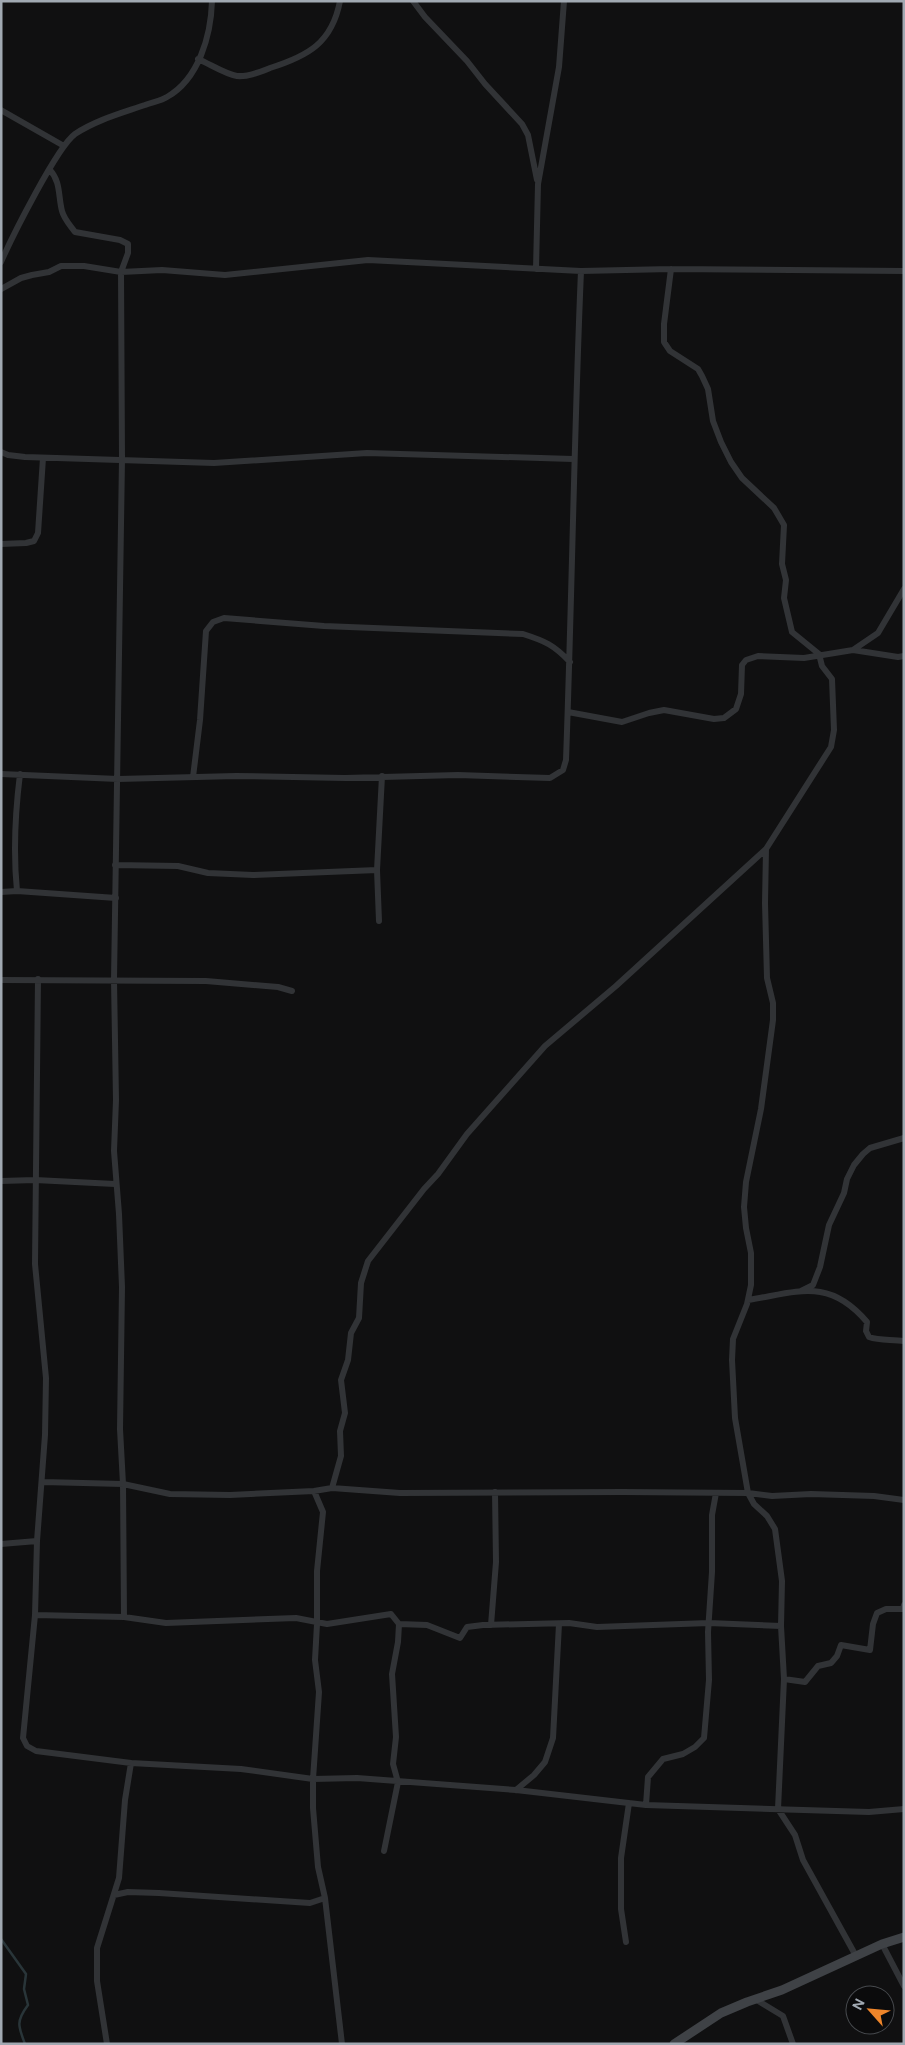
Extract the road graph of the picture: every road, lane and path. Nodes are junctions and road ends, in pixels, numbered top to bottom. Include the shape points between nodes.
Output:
1 (212, 1) edge
2 (340, 1) edge
3 (412, 1) edge
4 (564, 1) edge
5 (198, 59) junction
6 (1, 110) edge
7 (64, 146) junction
8 (50, 170) junction
9 (538, 184) junction
10 (1, 262) edge
11 (671, 268) junction
12 (536, 269) junction
13 (581, 271) junction
14 (904, 271) edge
15 (121, 272) junction
16 (1, 289) edge
17 (1, 452) edge
18 (43, 458) junction
19 (573, 459) junction
20 (122, 460) junction
21 (1, 544) edge
22 (904, 589) edge
23 (854, 650) junction
24 (819, 654) junction
25 (904, 656) edge
26 (570, 662) junction
27 (568, 712) junction
28 (1, 774) edge
29 (20, 774) junction
30 (382, 776) junction
31 (193, 777) junction
32 (118, 779) junction
33 (766, 849) junction
34 (116, 865) junction
35 (377, 870) junction
36 (17, 891) junction
37 (1, 892) edge
38 (116, 898) junction
39 (379, 921) dead end
40 (38, 979) junction
41 (1, 980) edge
42 (114, 980) junction
43 (292, 991) dead end
44 (904, 1138) edge
45 (35, 1180) junction
46 (1, 1181) edge
47 (115, 1184) junction
48 (801, 1291) junction
49 (748, 1300) junction
50 (904, 1342) edge
51 (42, 1482) junction
52 (124, 1484) junction
53 (332, 1488) junction
54 (314, 1491) junction
55 (495, 1492) junction
56 (716, 1493) junction
57 (748, 1493) junction
58 (904, 1500) edge
59 (37, 1542) junction
60 (1, 1544) edge
61 (904, 1605) edge
62 (35, 1615) junction
63 (124, 1617) junction
64 (709, 1623) junction
65 (317, 1624) junction
66 (399, 1624) junction
67 (559, 1624) junction
68 (490, 1625) junction
69 (781, 1626) junction
70 (784, 1679) junction
71 (131, 1763) junction
72 (313, 1779) junction
73 (398, 1782) junction
74 (516, 1790) junction
75 (628, 1803) junction
76 (646, 1805) junction
77 (778, 1809) junction
78 (904, 1809) edge
79 (384, 1852) dead end
80 (114, 1895) junction
81 (325, 1898) junction
82 (904, 1937) edge
83 (626, 1942) dead end
84 (882, 1944) junction
85 (856, 1956) junction
86 (904, 1986) edge
87 (755, 1999) junction
88 (107, 2044) edge
89 (342, 2044) edge
90 (674, 2044) edge
91 (792, 2044) edge

1 - 5 street via 212,18
2 - 5 street via 323,41 298,59 246,76 235,76
3 - 9 street via 522,124 528,135
4 - 9 street via 559,67
5 - 7 street via 183,85 167,97 100,121 74,134
6 - 7 street
7 - 8 street
8 - 10 street
8 - 15 street via 58,185 63,214 75,232 128,244
9 - 12 street
11 - 13 street
11 - 14 street
11 - 24 street via 664,342 670,351 698,369 708,389 713,421 732,462 742,478 774,508 784,524 784,598 792,632
12 - 13 street
12 - 15 street via 368,260 225,275 162,270
13 - 19 street
15 - 16 street via 61,266 21,278
15 - 20 street
17 - 18 street via 8,456
18 - 20 street
18 - 21 street via 38,533 34,541
19 - 20 street via 367,453 214,463
19 - 26 street
20 - 32 street
22 - 23 street via 878,633
23 - 24 street
23 - 25 street
24 - 27 street via 804,658 758,656 746,660 742,665 742,694 736,709 724,718 664,710 622,722
24 - 33 street via 822,666 832,679 834,730 831,747
26 - 27 street
26 - 31 street via 546,641 523,634 324,626 224,618 213,622 206,631
27 - 30 street via 566,760 563,770 550,778
28 - 29 street
29 - 32 street
29 - 36 street via 14,823
30 - 31 street
30 - 35 street
31 - 32 street
32 - 34 street
33 - 49 street via 767,978 773,1020 761,1109 746,1182 744,1207 751,1254
33 - 53 street via 545,1046 467,1134 368,1261 361,1283 359,1318 351,1333 348,1360 341,1380 345,1413 340,1431 341,1456
34 - 35 street via 178,866 208,873 253,875
34 - 38 street
35 - 39 street
36 - 37 street
36 - 38 street
38 - 42 street
40 - 41 street
40 - 42 street
40 - 45 street
42 - 43 street via 233,982 278,986
42 - 47 street
44 - 48 street via 870,1148 854,1165 829,1225 820,1267 812,1285
45 - 46 street
45 - 47 street
45 - 51 street via 35,1264 46,1378
47 - 52 street via 122,1278 120,1428
48 - 49 street
48 - 50 street via 844,1299 867,1322 869,1337
49 - 57 street via 733,1339 732,1360 735,1418
51 - 52 street
51 - 59 street
52 - 54 street via 170,1494
52 - 63 street
53 - 54 street
53 - 55 street via 400,1493
54 - 65 street via 323,1512 317,1572
55 - 56 street
55 - 68 street via 496,1562
56 - 57 street
56 - 64 street via 712,1514
57 - 58 street via 874,1496
57 - 69 street via 775,1529 782,1582
59 - 60 street
59 - 62 street
61 - 70 street via 903,1609 886,1609 877,1613 870,1650 840,1645 831,1663 818,1666 805,1682
62 - 63 street
62 - 71 street via 23,1738 27,1746 36,1752
63 - 65 street via 166,1622 296,1618
64 - 67 street via 596,1627
64 - 69 street
64 - 76 street via 704,1738 682,1754 663,1759 648,1777
65 - 66 street via 391,1614
65 - 72 street via 315,1660 319,1692
66 - 68 street via 427,1625 460,1638 467,1627
66 - 73 street via 392,1674 396,1738 393,1764
67 - 68 street
67 - 74 street via 553,1738 545,1762
69 - 70 street
70 - 77 street
71 - 72 street via 241,1769
71 - 80 street via 119,1878
72 - 73 street via 357,1778
72 - 81 street via 318,1867
73 - 74 street
73 - 79 street
74 - 75 street
75 - 76 street
75 - 83 street via 621,1858 621,1909
76 - 77 street
77 - 78 street via 870,1812
77 - 85 street via 795,1835 803,1860
80 - 81 street via 159,1893 310,1903
80 - 88 street via 97,1948 97,1981
81 - 89 street
82 - 84 street
84 - 85 street
84 - 86 street
85 - 87 street
87 - 90 street via 721,2013
87 - 91 street via 783,2016

